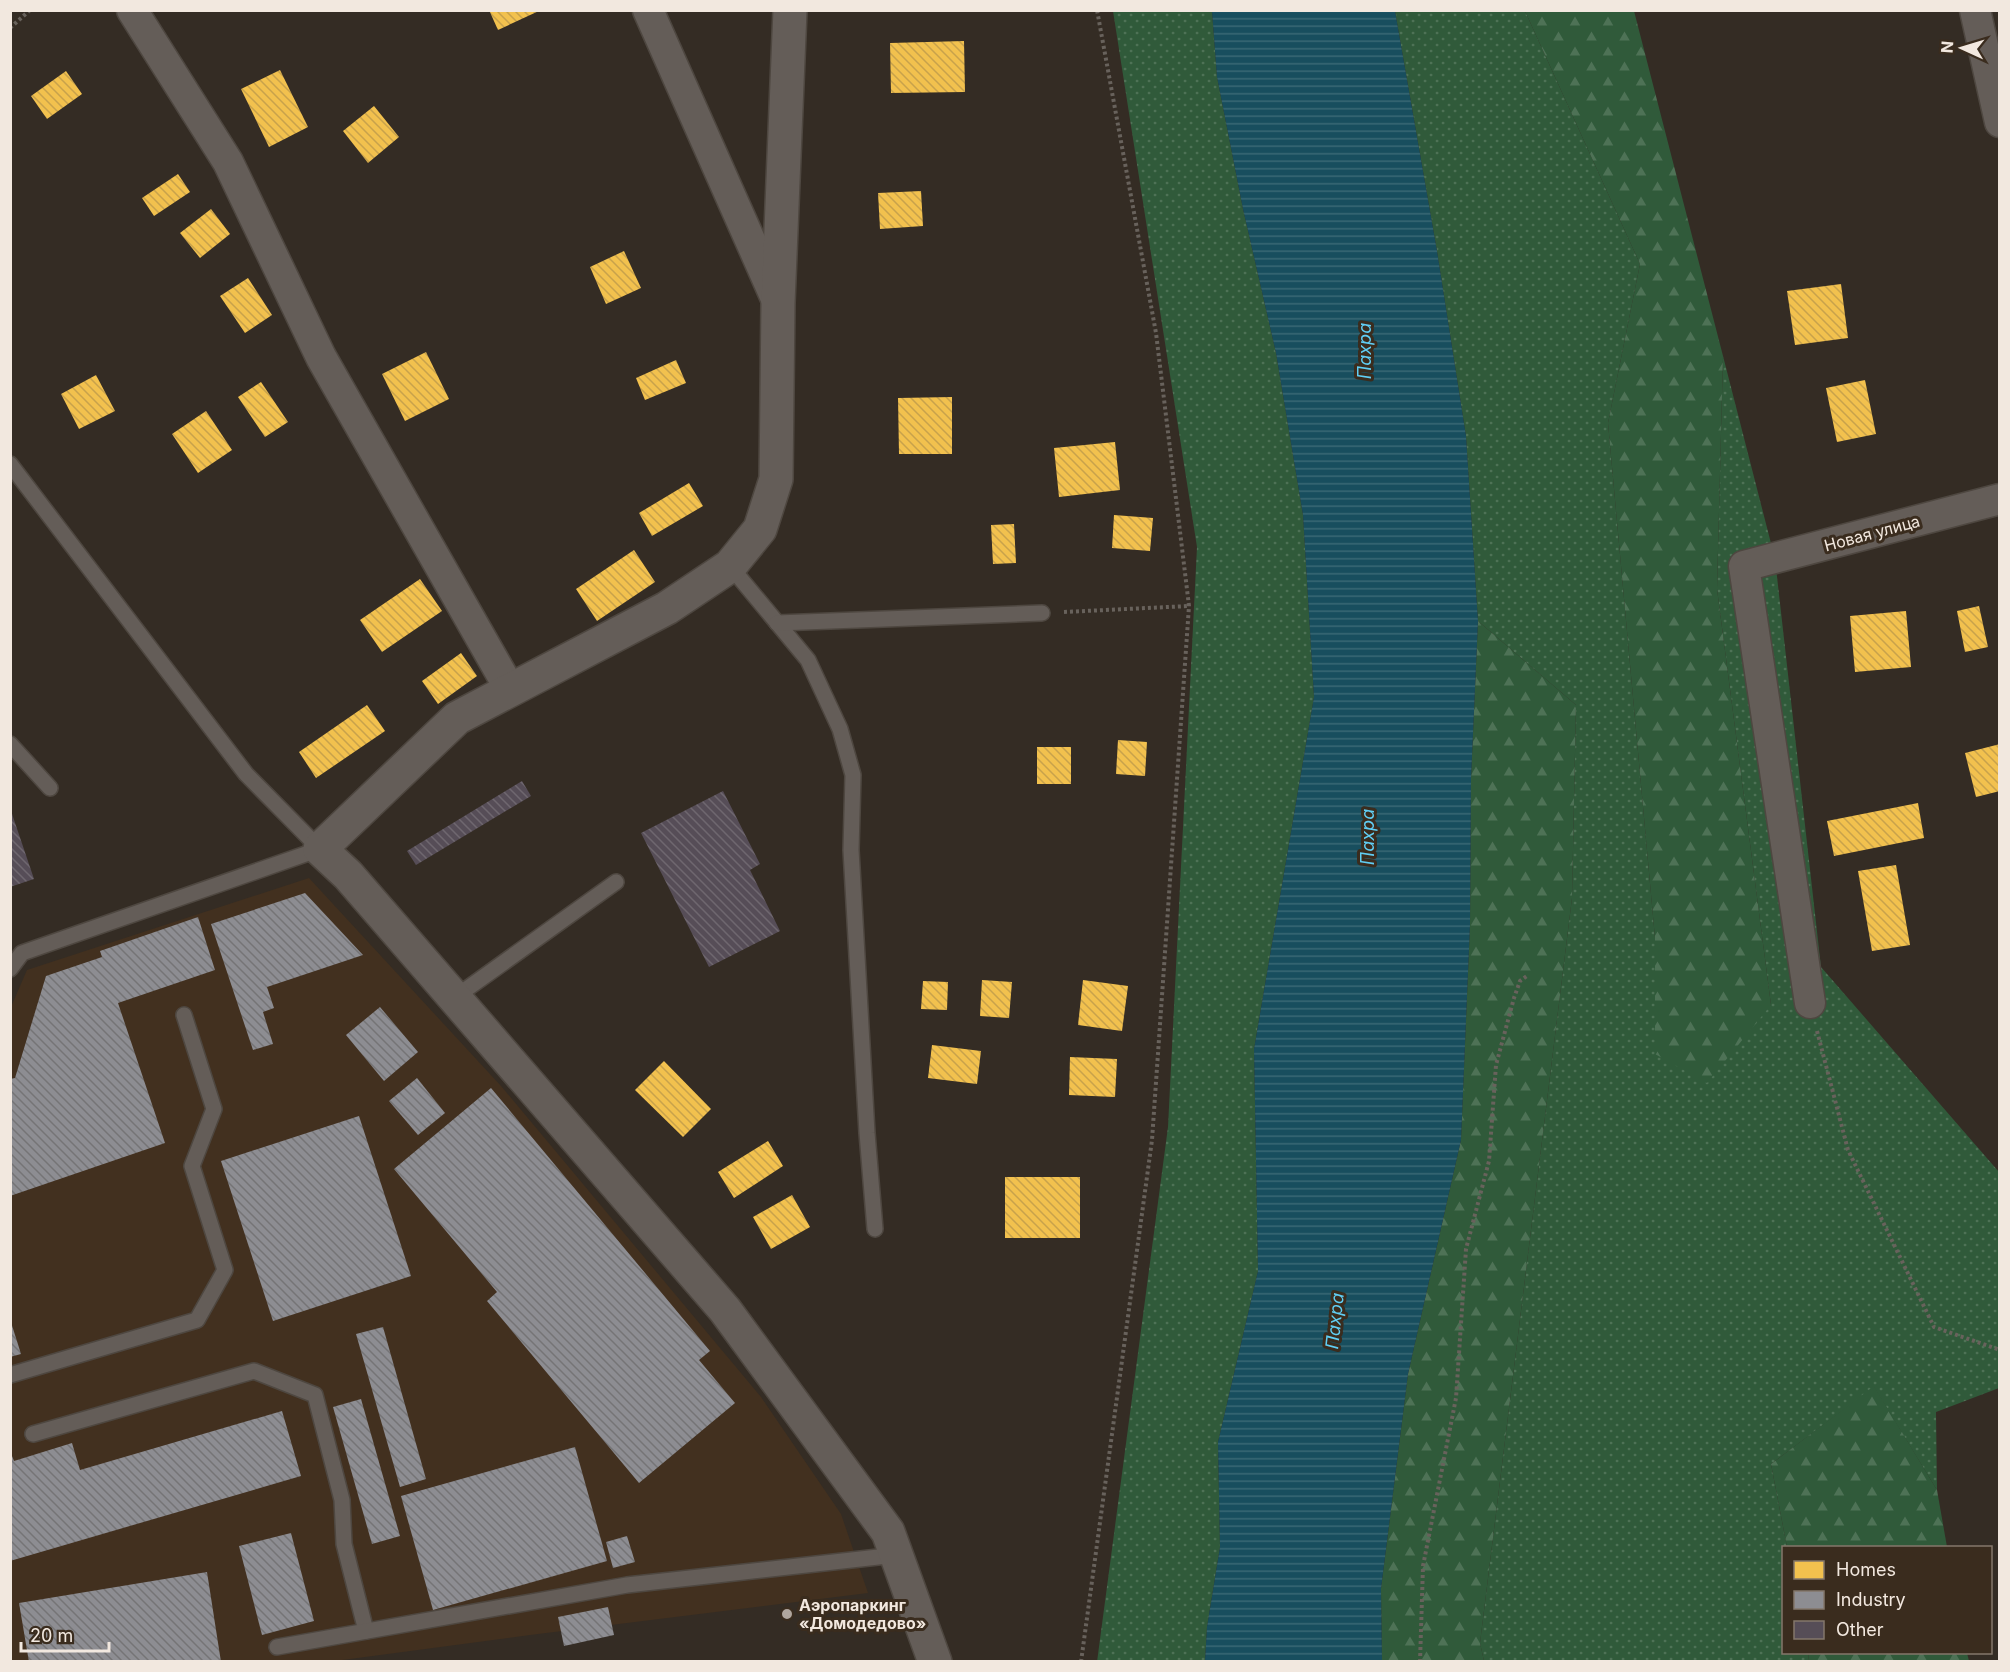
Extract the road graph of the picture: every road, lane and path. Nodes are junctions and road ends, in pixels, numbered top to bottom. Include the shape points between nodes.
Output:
1 (30, 10) edge
2 (132, 10) edge
3 (648, 10) edge
4 (790, 10) edge
5 (1097, 10) edge
6 (1976, 10) edge
7 (10, 28) edge
8 (2000, 122) edge
9 (778, 303) junction
10 (10, 464) edge
11 (2000, 499) edge
12 (730, 567) junction
13 (1189, 606) junction
14 (1042, 613) joint
15 (777, 623) junction
16 (512, 691) junction
17 (10, 744) edge
18 (50, 788) dead end
19 (320, 849) junction
20 (616, 882) dead end
21 (10, 969) edge
22 (1527, 975) dead end
23 (454, 998) junction
24 (1810, 1003) joint
25 (184, 1015) dead end
26 (875, 1229) dead end
27 (2000, 1350) edge
28 (10, 1375) edge
29 (33, 1434) dead end
30 (896, 1555) junction
31 (366, 1631) junction
32 (277, 1647) dead end
33 (934, 1662) edge
34 (1081, 1662) edge
35 (1420, 1662) edge

1 - 7 path
2 - 16 street via 228,162 321,357
3 - 9 street
4 - 9 street
5 - 13 path via 1156,333
6 - 8 street
9 - 12 street via 776,479 760,529
10 - 19 lane via 246,774
11 - 24 street, Новая улица via 1744,566
12 - 15 lane
12 - 16 street via 667,608
13 - 14 path
13 - 34 path via 1152,1140
14 - 15 lane
15 - 26 lane via 808,660 840,729 853,775 851,850
16 - 19 street via 457,718
17 - 18 lane
19 - 21 lane via 22,953
19 - 23 street via 348,875
20 - 23 lane
22 - 35 path via 1520,981 1514,998 1496,1065 1489,1161 1466,1249 1456,1398 1423,1566
23 - 30 street via 725,1310 888,1532
24 - 27 path via 1848,1150 1934,1327
25 - 28 lane via 214,1109 192,1166 225,1270 198,1320
29 - 31 lane via 254,1371 315,1395 342,1500 344,1544
30 - 31 lane via 627,1584
30 - 33 street
31 - 32 lane

